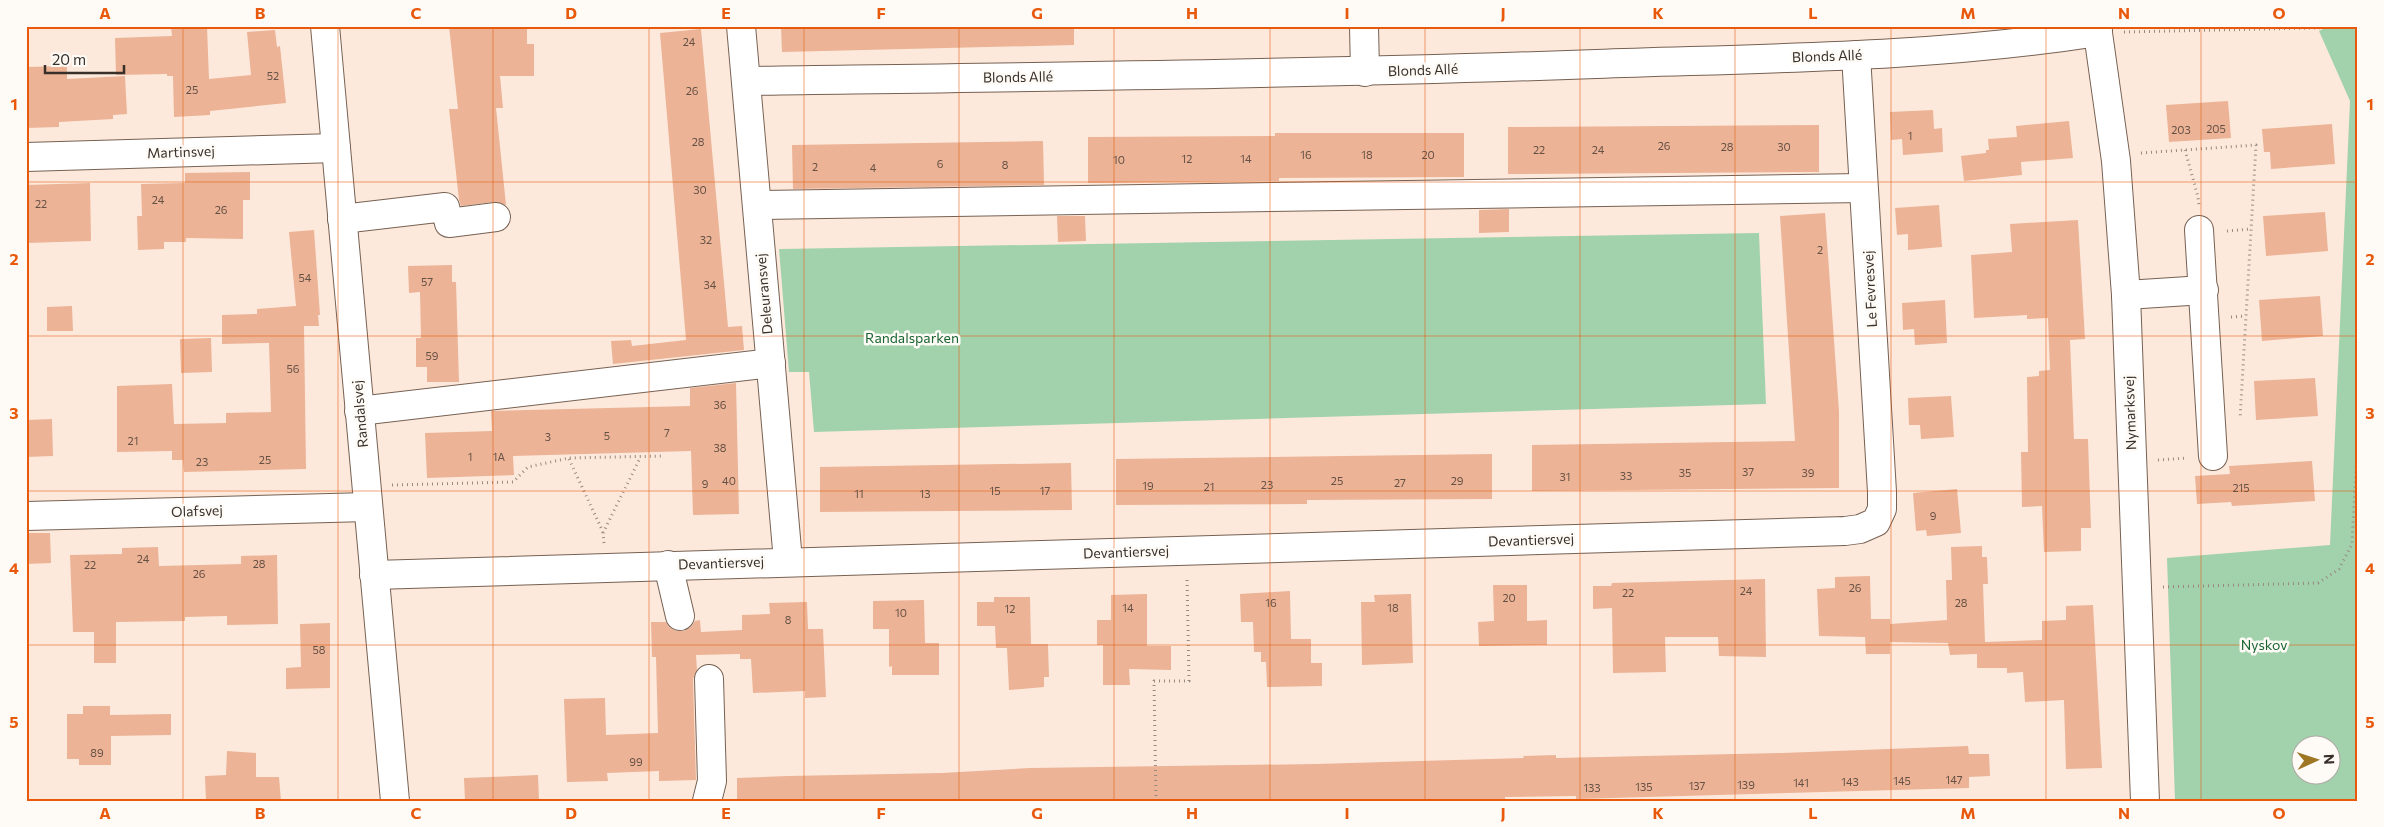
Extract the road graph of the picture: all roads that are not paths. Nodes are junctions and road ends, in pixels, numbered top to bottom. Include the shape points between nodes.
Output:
1 (325, 26) edge
2 (741, 26) edge
3 (1364, 26) edge
4 (2098, 29) edge
5 (1856, 55) junction
6 (1365, 72) junction
7 (746, 81) junction
8 (336, 148) junction
9 (26, 157) edge
10 (1864, 188) junction
11 (757, 205) junction
12 (496, 217) dead end
13 (342, 219) junction
14 (2199, 230) road end
15 (2204, 290) junction
16 (2126, 295) junction
17 (771, 363) junction
18 (360, 411) junction
19 (2213, 456) dead end
20 (368, 497) junction
21 (26, 516) edge
22 (1876, 522) joint
23 (788, 561) junction
24 (668, 565) junction
25 (374, 574) junction
26 (680, 616) dead end
27 (709, 680) dead end
28 (395, 801) edge
29 (706, 801) edge
30 (2145, 801) edge

1 - 8 street, Randalsvej
2 - 7 street, Deleuransvej
3 - 6 street
4 - 5 street, Blonds Allé via 1984,46
4 - 16 street, Nymarksvej via 2116,161
5 - 6 street, Blonds Allé
5 - 10 street, Le Fevresvej
6 - 7 street, Blonds Allé
7 - 11 street, Deleuransvej
8 - 9 street, Martinsvej
8 - 13 street, Randalsvej
10 - 11 street
10 - 22 street, Le Fevresvej via 1882,492 1882,509
11 - 17 street, Deleuransvej
12 - 13 street via 449,223 445,207
13 - 18 street, Randalsvej
14 - 15 street
15 - 16 street
15 - 19 street
16 - 30 street, Nymarksvej
17 - 18 street
17 - 23 street, Deleuransvej
18 - 20 street, Randalsvej
20 - 21 street, Olafsvej
20 - 25 street, Randalsvej
22 - 23 street, Devantiersvej via 1845,531
23 - 24 street, Devantiersvej
24 - 25 street, Devantiersvej
24 - 26 street
25 - 28 street, Randalsvej
27 - 29 street via 712,781

